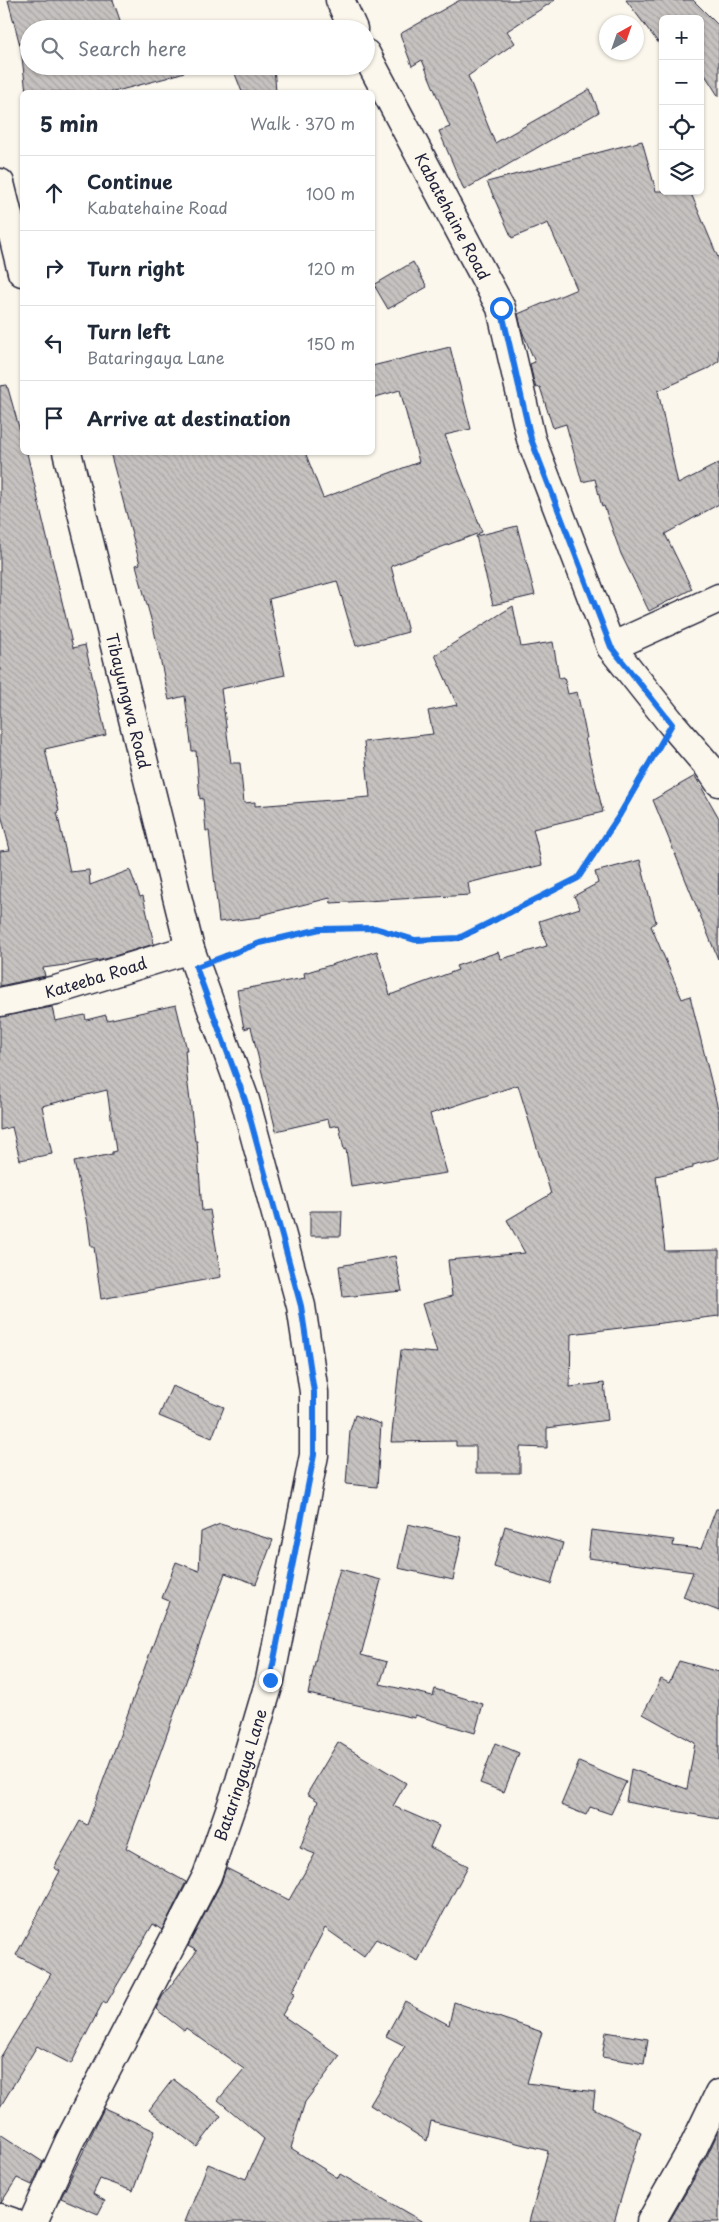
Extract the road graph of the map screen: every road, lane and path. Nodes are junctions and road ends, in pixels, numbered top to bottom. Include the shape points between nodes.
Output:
1 (340, 0) edge
2 (349, 20) edge
3 (375, 71) edge
4 (0, 183) edge
5 (20, 264) edge
6 (68, 455) edge
7 (719, 598) edge
8 (611, 647) junction
9 (672, 724) junction
10 (719, 782) edge
11 (193, 958) junction
12 (0, 1002) edge
13 (719, 2094) edge
14 (0, 2218) edge
15 (12, 2222) edge
16 (33, 2222) edge
17 (651, 2222) edge

1 - 2 street
3 - 8 street, Kabatehaine Road via 501,308 531,439
4 - 5 street
6 - 11 street, Tibayungwa Road
7 - 8 street
8 - 9 street, Kabatehaine Road
9 - 10 street, Kabatehaine Road
9 - 11 path via 619,816 578,878 459,938 415,940 375,928 320,929
11 - 12 street, Kateeba Road
11 - 16 street, Bataringaya Lane via 245,1100 301,1306 314,1392 314,1455 270,1680 207,1876 69,2142
13 - 17 street
14 - 15 street

